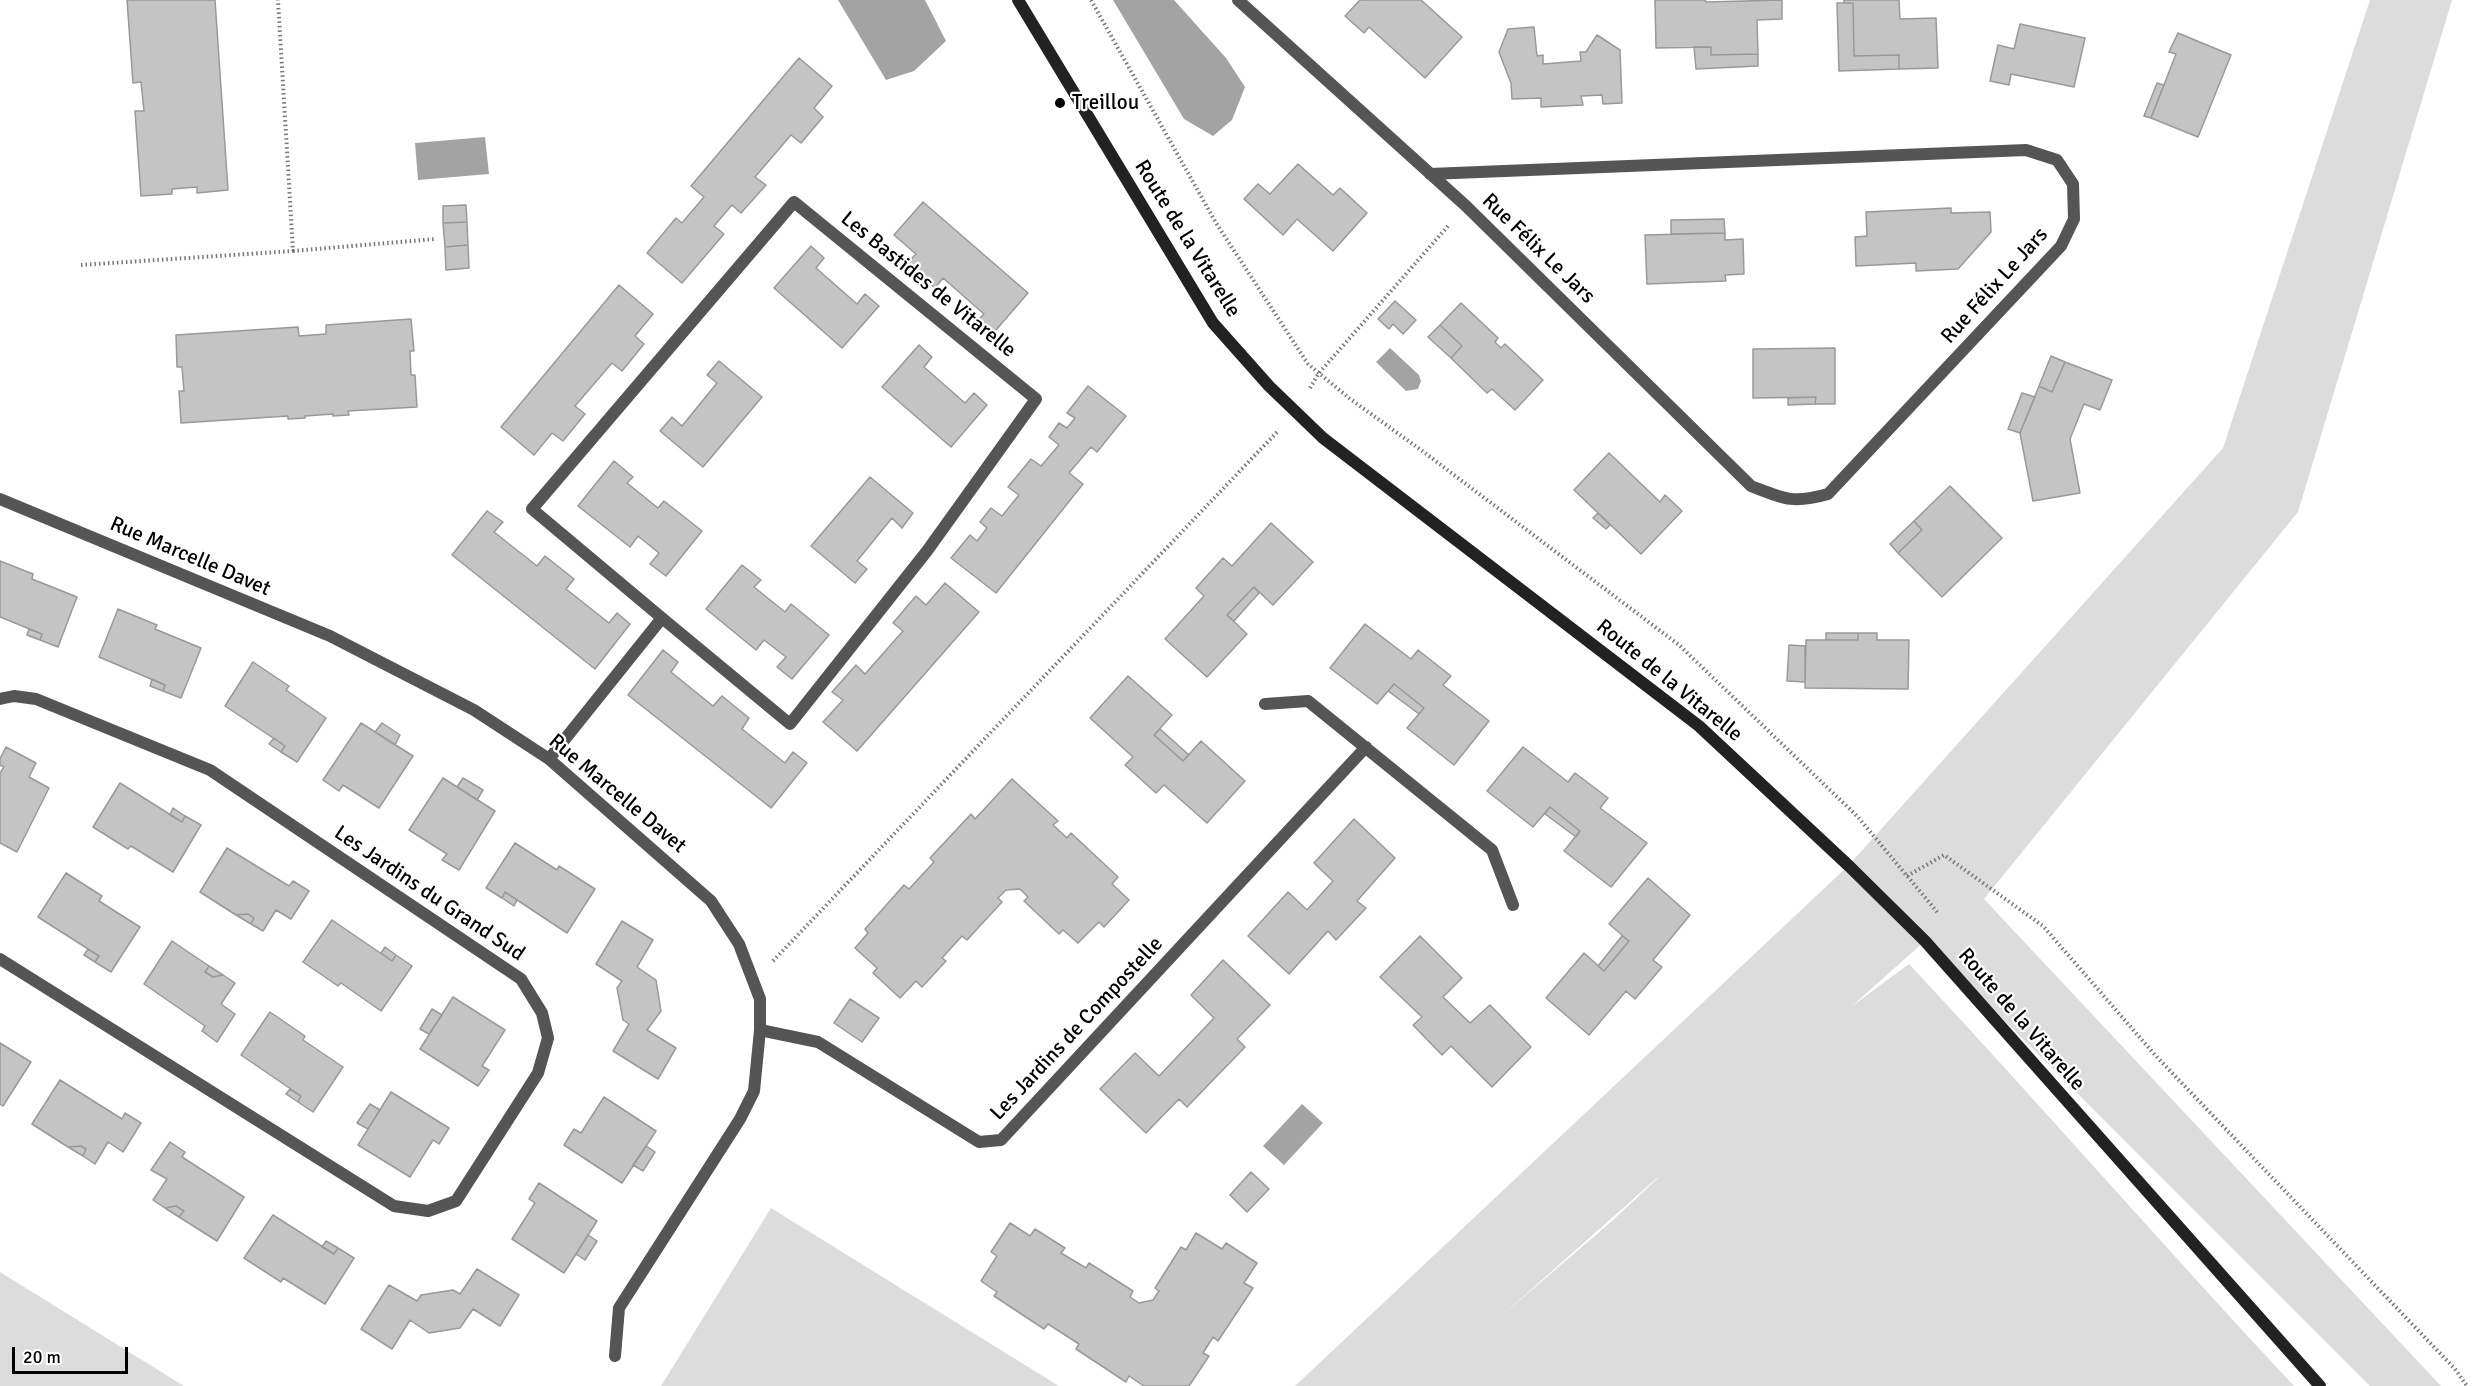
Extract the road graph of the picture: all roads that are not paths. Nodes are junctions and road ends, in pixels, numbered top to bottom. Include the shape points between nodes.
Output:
1 (1018, 0) edge
2 (1238, 0) edge
3 (1430, 174) junction
4 (0, 499) edge
5 (662, 618) junction
6 (0, 699) edge
7 (1265, 704) dead end
8 (1366, 747) junction
9 (549, 759) junction
10 (1513, 905) dead end
11 (0, 959) edge
12 (760, 1030) junction
13 (615, 1356) dead end
14 (2320, 1386) edge

1 - 14 street, Route de la Vitarelle via 1213,323 1269,386 1323,438 1699,726 1848,866 1925,941
2 - 3 street, Rue Félix Le Jars
3 - 3 street, Rue Félix Le Jars via 2026,150 2057,160 2073,184 2074,219 2061,246 1828,494 1804,501 1783,499 1751,486
4 - 9 street, Rue Marcelle Davet via 330,636 474,710
5 - 5 street, Les Bastides de Vitarelle via 532,509 794,202 1036,399 927,551 790,724
5 - 9 street
6 - 11 street, Les Jardins du Grand Sud via 36,699 210,770 521,979 542,1013 548,1038 538,1073 456,1201 428,1211 394,1206
7 - 8 street via 1308,701
8 - 10 street via 1492,850
8 - 12 street, Les Jardins de Compostelle via 1000,1140 979,1142 818,1042
9 - 12 street, Rue Marcelle Davet via 711,901 739,944 754,981 760,999
12 - 13 street, Rue Marcelle Davet via 754,1091 741,1119 618,1308

